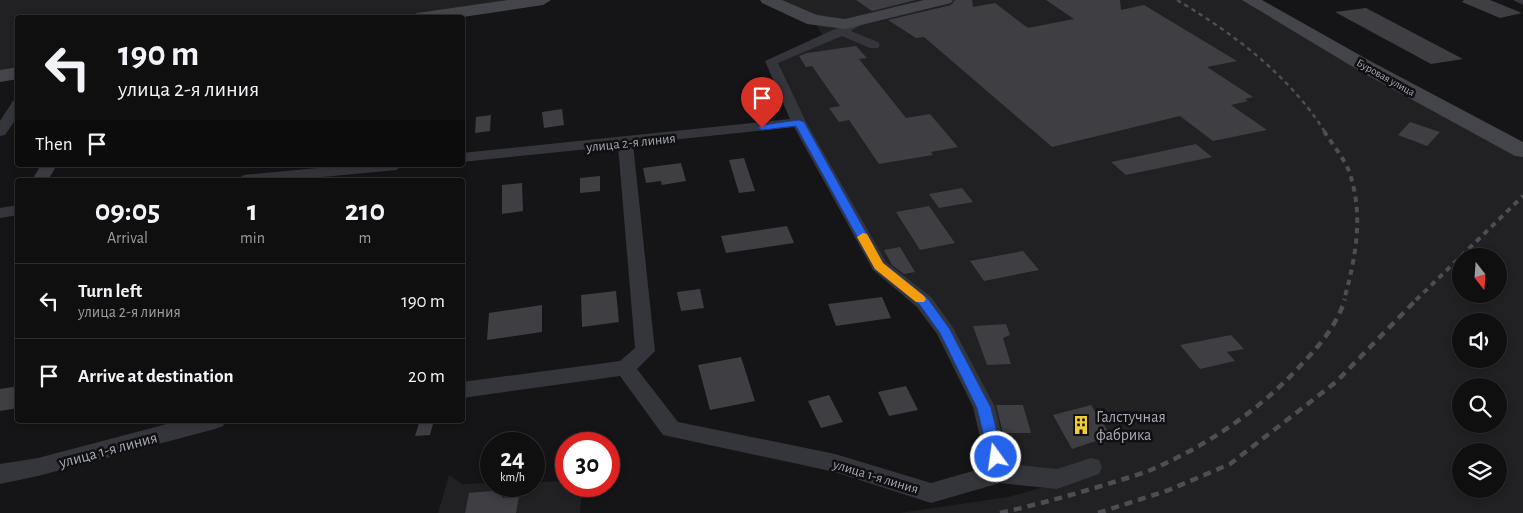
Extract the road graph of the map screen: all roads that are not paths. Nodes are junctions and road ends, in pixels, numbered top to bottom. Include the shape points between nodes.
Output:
1 (543, 0) edge
2 (768, 0) edge
3 (945, 0) edge
4 (1250, 0) edge
5 (1519, 0) edge
6 (1523, 2) edge
7 (438, 15) edge
8 (813, 20) junction
9 (859, 22) junction
10 (842, 31) junction
11 (826, 39) junction
12 (874, 44) dead end
13 (15, 74) edge
14 (0, 76) edge
15 (15, 109) edge
16 (799, 122) junction
17 (0, 132) edge
18 (625, 142) junction
19 (1523, 151) edge
20 (465, 158) edge
21 (376, 167) edge
22 (264, 178) edge
23 (15, 210) edge
24 (0, 213) edge
25 (626, 368) junction
26 (465, 390) edge
27 (203, 423) edge
28 (1090, 467) dead end
29 (1000, 473) junction
30 (0, 474) edge

1 - 7 street
2 - 8 street
3 - 9 street
4 - 19 street, Буровая улица
5 - 6 street
8 - 9 street via 845,24
8 - 11 street
9 - 10 street
10 - 11 street
10 - 12 street
11 - 16 street via 771,61
13 - 14 street
15 - 17 street
16 - 18 street, улица 2-я линия
16 - 29 street via 879,266 924,302 945,331 984,408
18 - 20 street, улица 2-я линия
18 - 25 street via 644,351
21 - 22 street
23 - 24 street
25 - 26 street
25 - 29 street, улица 1-я линия via 670,430 835,463 932,493
27 - 30 street, улица 1-я линия
28 - 29 street via 1057,479

